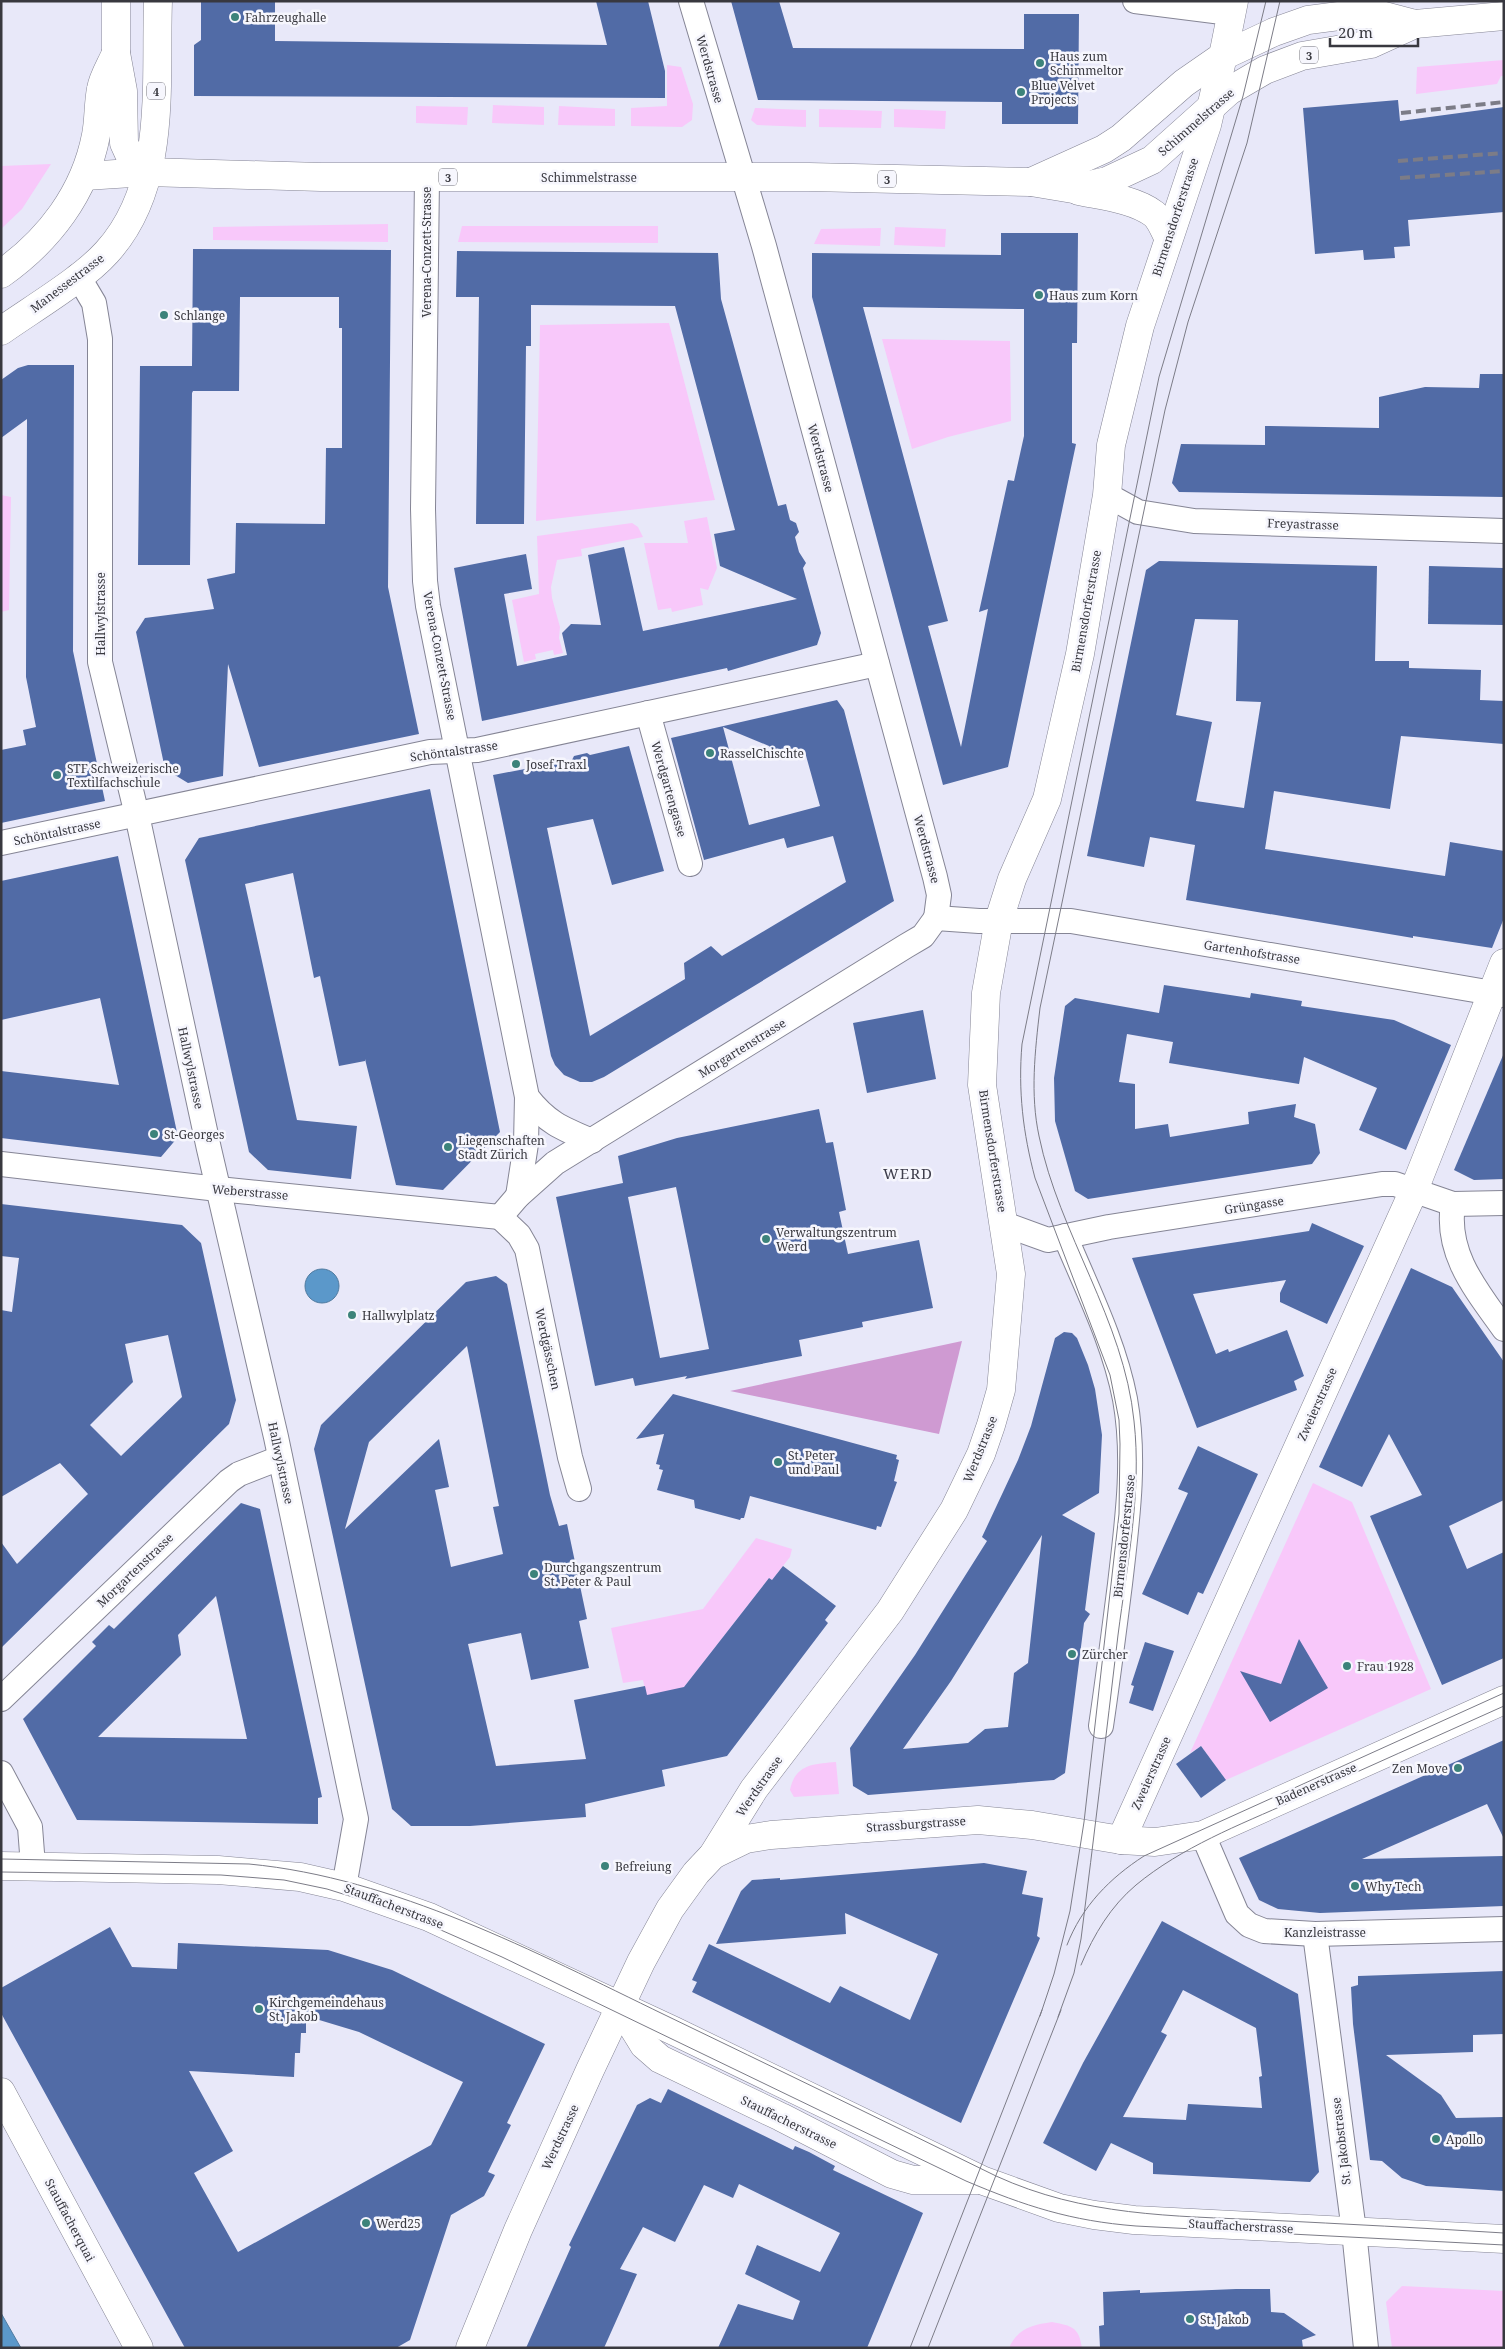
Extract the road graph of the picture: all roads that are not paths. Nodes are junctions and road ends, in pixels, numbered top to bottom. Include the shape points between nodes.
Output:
1 (116, 1) edge
2 (158, 1) edge
3 (691, 1) edge
4 (1135, 1) edge
5 (1232, 7) edge
6 (1504, 16) edge
7 (1415, 24) junction
8 (116, 54) junction
9 (1223, 56) junction
10 (1211, 106) junction
11 (147, 172) junction
12 (85, 176) junction
13 (744, 177) junction
14 (427, 178) junction
15 (1030, 182) junction
16 (1073, 189) junction
17 (1168, 238) junction
18 (1, 274) edge
19 (78, 276) junction
20 (1, 331) edge
21 (1107, 495) junction
22 (1504, 531) edge
23 (877, 664) junction
24 (648, 713) junction
25 (458, 750) junction
26 (137, 815) junction
27 (1, 843) edge
28 (690, 864) dead end
29 (936, 918) junction
30 (999, 920) junction
31 (1504, 963) edge
32 (1498, 994) edge
33 (527, 1097) junction
34 (592, 1141) junction
35 (1, 1164) edge
36 (218, 1189) junction
37 (1414, 1190) junction
38 (518, 1196) junction
39 (1504, 1203) edge
40 (1453, 1204) junction
41 (500, 1217) junction
42 (1004, 1224) junction
43 (1065, 1236) junction
44 (1504, 1329) edge
45 (280, 1458) junction
46 (579, 1489) dead end
47 (1, 1699) edge
48 (1504, 1700) edge
49 (1101, 1726) dead end
50 (1, 1774) edge
51 (1204, 1834) junction
52 (1121, 1840) junction
53 (713, 1855) junction
54 (1, 1866) edge
55 (33, 1866) junction
56 (344, 1887) junction
57 (1504, 1929) edge
58 (1315, 1934) junction
59 (621, 2008) junction
60 (1, 2092) edge
61 (1354, 2231) junction
62 (1504, 2238) edge
63 (139, 2348) edge
64 (470, 2348) edge
65 (1366, 2348) edge

1 - 8 street
2 - 11 street, Manessestrasse / 4 via 156,114
3 - 13 street, Werdstrasse
4 - 5 street
5 - 9 street, Birmensdorferstrasse
6 - 7 street, 3
7 - 9 street, 3 via 1377,14 1308,20 1266,35
7 - 10 street, Schimmelstrasse / 3 via 1371,44 1282,62 1248,79
8 - 11 street via 124,91 124,143 129,154
8 - 12 street via 101,88 96,135
9 - 10 street, Birmensdorferstrasse
9 - 15 street, Schimmelstrasse / 3 via 1184,83 1121,138 1080,161
10 - 16 street, Schimmelstrasse / 3 via 1152,160 1107,181
10 - 17 street, Birmensdorferstrasse
11 - 12 street, 3
11 - 14 street, Schimmelstrasse / 3
11 - 19 street, Manessestrasse via 140,201 126,228 106,253
12 - 18 street via 75,196 46,235
13 - 14 street, Schimmelstrasse / 3
13 - 15 street, Schimmelstrasse / 3
13 - 23 street, Werdstrasse
14 - 25 street, Verena-Conzett-Strasse via 425,581
15 - 16 street, Schimmelstrasse
16 - 17 street via 1145,209 1155,215
17 - 21 street, Birmensdorferstrasse via 1140,326 1111,444
19 - 20 street, Manessestrasse
19 - 26 street, Hallwylstrasse via 94,303 100,339 100,662
21 - 22 street, Freyastrasse via 1138,512 1194,521
21 - 30 street, Birmensdorferstrasse via 1080,654 1047,799 1012,879
23 - 24 street, Schöntalstrasse
23 - 29 street, Werdstrasse via 935,877 938,895
24 - 25 street, Schöntalstrasse via 477,750
24 - 28 street, Werdgartengasse
25 - 26 street, Schöntalstrasse via 430,752
25 - 33 street, Verena-Conzett-Strasse
26 - 27 street, Schöntalstrasse
26 - 36 street, Hallwylstrasse
29 - 30 street
29 - 34 street, Morgartenstrasse via 923,936
30 - 32 street, Gartenhofstrasse via 1071,922
30 - 42 street, Birmensdorferstrasse via 986,993 982,1085
31 - 32 street, Zweierstrasse
32 - 37 street, Zweierstrasse
33 - 34 street, Verena-Conzett-Strasse via 554,1125
33 - 38 street, Verena-Conzett-Strasse via 526,1144
34 - 38 street, Morgartenstrasse via 555,1163
35 - 36 street, Weberstrasse
36 - 41 street, Weberstrasse
36 - 45 street, Hallwylstrasse
37 - 40 street, Grüngasse
37 - 43 street, Grüngasse via 1382,1184
37 - 52 street, Zweierstrasse
38 - 41 street, Morgartenstrasse
39 - 40 street, Grüngasse
40 - 44 street via 1450,1226 1464,1272
41 - 46 street, Werdgässchen via 519,1235 527,1249
42 - 43 street, Grüngasse via 1048,1240
42 - 53 street, Werdstrasse via 1011,1274 1005,1364 1002,1390 981,1454 954,1510 890,1611 754,1788
43 - 49 street, Birmensdorferstrasse via 1108,1338 1125,1397 1130,1435 1125,1544
45 - 47 street, Morgartenstrasse via 229,1480
45 - 56 street, Hallwylstrasse via 356,1819
48 - 51 street, Badenerstrasse
50 - 55 street via 30,1827
51 - 52 street, Badenerstrasse via 1155,1842
51 - 58 street, Kanzleistrasse via 1237,1914 1249,1925 1264,1931
52 - 53 street, Strassburgstrasse via 1032,1825 978,1820 771,1834 746,1839
53 - 59 street, Werdstrasse via 696,1872 670,1909
54 - 55 street, Stauffacherstrasse
55 - 56 street, Stauffacherstrasse via 245,1872 300,1877
56 - 59 street, Stauffacherstrasse via 428,1917
57 - 58 street, Kanzleistrasse
58 - 61 street, St. Jakobstrasse
59 - 61 street, Stauffacherstrasse via 984,2180 1034,2200 1094,2215 1179,2223
59 - 64 street, Werdstrasse via 541,2179
60 - 63 street, Stauffacherquai
61 - 62 street, Stauffacherstrasse
61 - 65 street, St. Jakobstrasse

